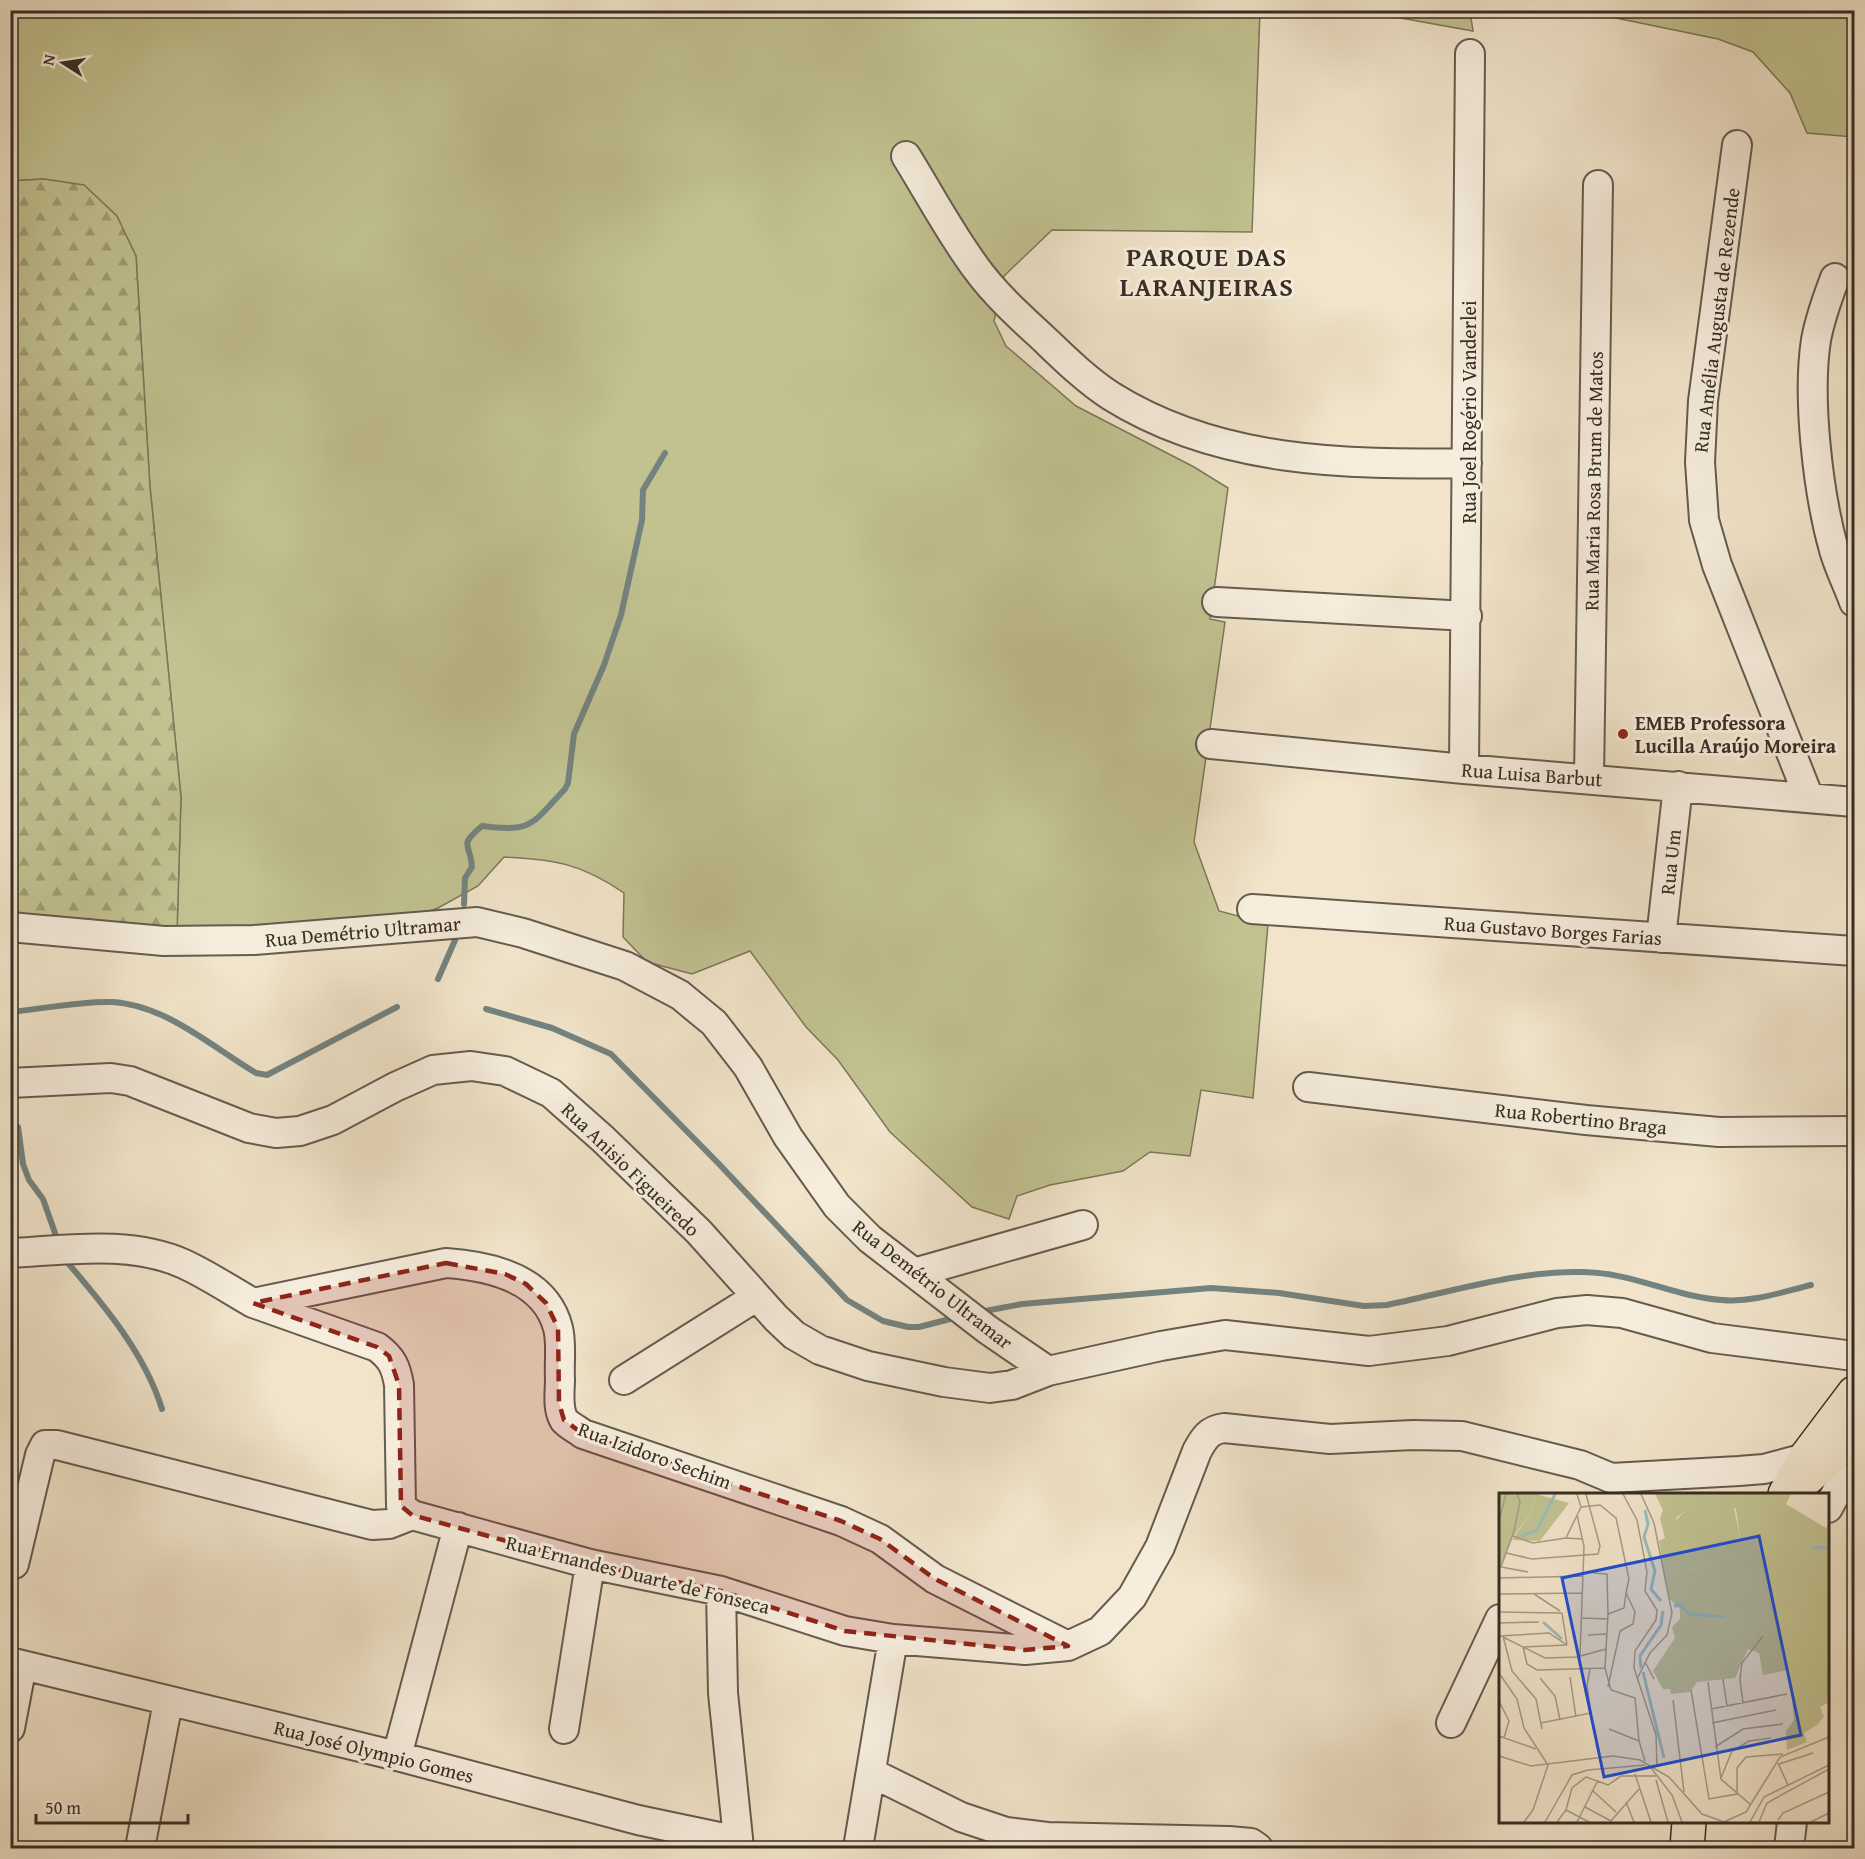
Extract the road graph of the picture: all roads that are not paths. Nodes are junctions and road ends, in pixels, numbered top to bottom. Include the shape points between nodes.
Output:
1 (1470, 54) dead end
2 (1737, 145) dead end
3 (906, 156) dead end
4 (1598, 185) dead end
5 (1835, 278) dead end
6 (1467, 464) junction
7 (1217, 602) dead end
8 (1854, 602) edge
9 (1467, 616) junction
10 (1211, 744) dead end
11 (1464, 769) junction
12 (1589, 778) junction
13 (1678, 786) junction
14 (1809, 798) junction
15 (1854, 802) edge
16 (1252, 909) dead end
17 (10, 927) edge
18 (1661, 938) junction
19 (1854, 951) edge
20 (10, 1083) edge
21 (1308, 1087) dead end
22 (1854, 1131) edge
23 (1083, 1225) dead end
24 (10, 1253) edge
25 (914, 1273) junction
26 (756, 1297) junction
27 (253, 1303) junction
28 (1854, 1356) edge
29 (1048, 1371) junction
30 (624, 1380) dead end
31 (1854, 1393) edge
32 (1851, 1444) edge
33 (1805, 1458) junction
34 (1607, 1486) edge
35 (1787, 1493) edge
36 (1787, 1493) edge
37 (1829, 1501) edge
38 (412, 1515) junction
39 (458, 1527) junction
40 (14, 1564) dead end
41 (590, 1564) junction
42 (721, 1591) junction
43 (1499, 1621) edge
44 (893, 1639) junction
45 (1068, 1646) junction
46 (16, 1663) edge
47 (168, 1702) junction
48 (1451, 1723) dead end
49 (10, 1728) edge
50 (564, 1730) dead end
51 (397, 1756) junction
52 (872, 1773) junction
53 (1689, 1823) edge
54 (1792, 1823) edge
55 (739, 1845) edge
56 (140, 1848) edge
57 (858, 1848) edge
58 (1258, 1848) edge
59 (1687, 1848) edge
60 (1789, 1848) edge

1 - 6 street, Rua Joel Rogério Vanderlei
2 - 14 street, Rua Amélia Augusta de Rezende via 1703,401 1700,462 1704,520 1717,565
3 - 6 street via 976,269 1021,318 1110,395 1176,429 1250,451 1379,464
4 - 12 street, Rua Maria Rosa Brum de Matos
5 - 8 street via 1816,342 1815,431 1820,485 1834,552
6 - 9 street, Rua Joel Rogério Vanderlei
7 - 9 street
9 - 11 street, Rua Joel Rogério Vanderlei
10 - 11 street, Rua Luisa Barbut
11 - 12 street, Rua Luisa Barbut
12 - 13 street, Rua Luisa Barbut
13 - 14 street, Rua Luisa Barbut
13 - 18 street, Rua Um
14 - 15 street, Rua Luisa Barbut
16 - 18 street, Rua Gustavo Borges Farias
17 - 25 street, Rua Demétrio Ultramar via 164,941 254,940 477,922 625,966 680,994 714,1023 748,1067 788,1137 837,1206 870,1239
18 - 19 street, Rua Gustavo Borges Farias
20 - 26 street, Rua Anisio Figueiredo via 111,1078 249,1128 276,1133 300,1131 333,1120 433,1070 471,1066 505,1071 551,1093 603,1138 699,1232
21 - 22 street, Rua Robertino Braga via 1719,1132
23 - 25 street
24 - 27 street via 138,1250 183,1264
25 - 29 street, Rua Demétrio Ultramar
26 - 29 street, Rua Anisio Figueiredo via 794,1335 820,1350 867,1366 990,1388 1011,1385
26 - 30 street
27 - 38 street via 377,1347 389,1356 396,1367 399,1385 401,1506
27 - 45 street, Rua Izidoro Sechim via 446,1263 505,1274 526,1284 546,1303 558,1328 559,1403 564,1420 583,1434 841,1521 880,1539 935,1579
28 - 29 street via 1712,1338 1622,1313 1587,1310 1557,1313 1448,1341 1369,1351 1225,1335
31 - 33 highway
32 - 36 highway
32 - 37 street
33 - 34 street, Rua Ernandes Duarte de Fonseca via 1764,1469
33 - 35 highway
34 - 45 street, Rua Ernandes Duarte de Fonseca via 1581,1465 1461,1436 1330,1439 1214,1430 1204,1437 1197,1451 1160,1547 1132,1597 1101,1631
38 - 39 street, Rua Ernandes Duarte de Fonseca
38 - 40 street via 389,1524 372,1525 45,1445
39 - 41 street, Rua Ernandes Duarte de Fonseca
39 - 51 street
41 - 42 street, Rua Ernandes Duarte de Fonseca
41 - 50 street
42 - 44 street, Rua Ernandes Duarte de Fonseca via 845,1631
42 - 55 street via 723,1694
43 - 48 street
44 - 45 street, Rua Ernandes Duarte de Fonseca via 1025,1650
44 - 52 street
46 - 47 street, Rua José Olympio Gomes
46 - 49 street
47 - 51 street, Rua José Olympio Gomes
47 - 56 street
51 - 55 street, Rua José Olympio Gomes
52 - 57 street
52 - 58 street via 961,1817 1006,1832 1047,1837 1229,1840
53 - 59 highway
54 - 60 street

